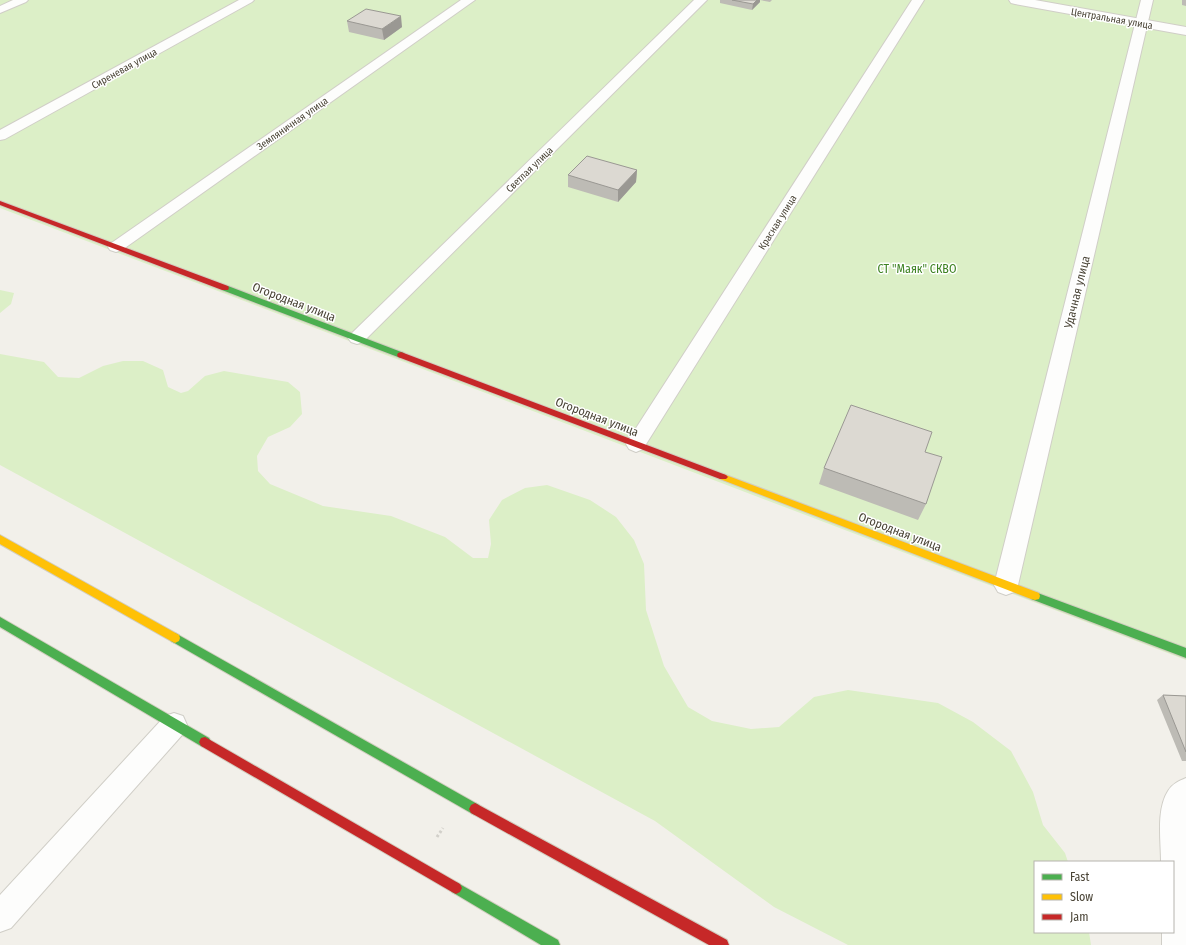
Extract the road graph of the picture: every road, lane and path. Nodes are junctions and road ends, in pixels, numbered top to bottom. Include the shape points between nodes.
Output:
1 (22, 0) edge
2 (248, 0) edge
3 (469, 0) edge
4 (701, 0) edge
5 (918, 0) edge
6 (1015, 0) edge
7 (1147, 0) edge
8 (0, 10) edge
9 (1142, 24) junction
10 (1186, 31) edge
11 (0, 136) edge
12 (0, 203) edge
13 (116, 247) junction
14 (357, 338) junction
15 (636, 444) junction
16 (0, 539) edge
17 (1006, 585) junction
18 (0, 622) edge
19 (1186, 653) edge
20 (174, 725) junction
21 (1186, 792) edge
22 (458, 799) junction
23 (420, 868) junction
24 (0, 917) edge
25 (553, 945) edge
26 (722, 945) edge
27 (1177, 945) edge

1 - 8 lane
2 - 11 lane, Сиреневая улица
3 - 13 lane, Земляничная улица
4 - 14 lane, Светлая улица
5 - 15 lane, Красная улица
6 - 9 street, Центральная улица
7 - 9 lane, Удачная улица
9 - 10 street, Центральная улица
9 - 17 lane, Удачная улица
12 - 13 main road, Огородная улица
13 - 14 main road, Огородная улица
14 - 15 main road, Огородная улица
15 - 17 main road, Огородная улица
16 - 22 main road
17 - 19 main road, Огородная улица
18 - 20 main road
20 - 23 main road
20 - 24 lane
21 - 27 lane via 1178,800 1175,813
22 - 23 path
22 - 26 main road
23 - 25 main road

